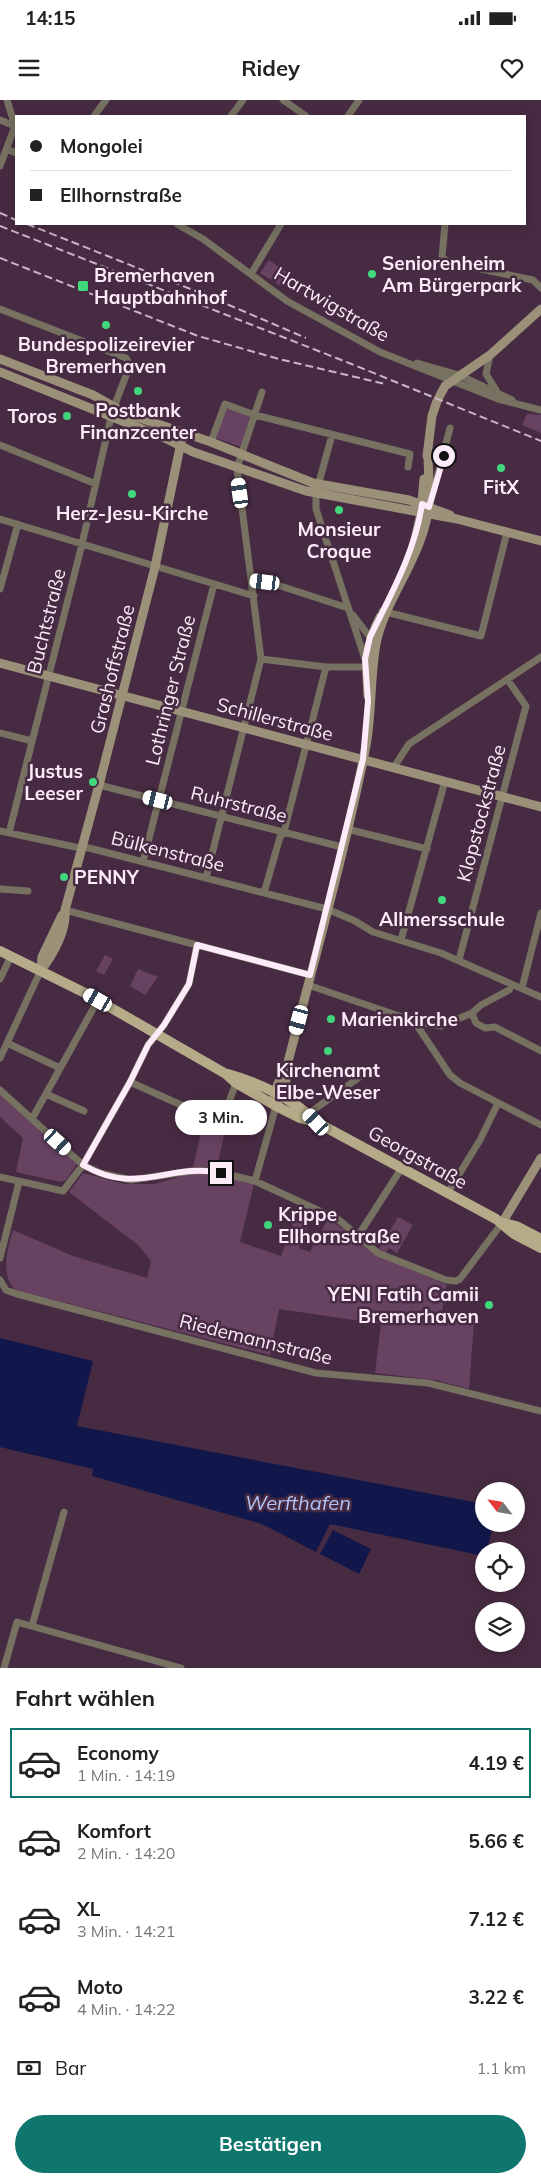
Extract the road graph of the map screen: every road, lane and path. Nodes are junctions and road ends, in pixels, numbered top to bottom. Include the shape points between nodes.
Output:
1 (7, 100) edge
2 (106, 100) edge
3 (243, 100) edge
4 (283, 100) edge
5 (358, 100) edge
6 (95, 115) edge
7 (232, 115) edge
8 (305, 115) edge
9 (349, 115) edge
10 (0, 120) edge
11 (15, 126) junction
12 (7, 149) junction
13 (15, 153) edge
14 (0, 166) edge
15 (179, 225) edge
16 (280, 225) edge
17 (445, 225) edge
18 (251, 274) junction
19 (541, 288) edge
20 (0, 309) edge
21 (541, 309) edge
22 (490, 355) junction
23 (0, 359) edge
24 (397, 359) junction
25 (0, 372) edge
26 (459, 375) junction
27 (451, 381) junction
28 (262, 392) dead end
29 (498, 392) junction
30 (519, 404) junction
31 (114, 407) junction
32 (541, 410) edge
33 (255, 415) junction
34 (111, 417) junction
35 (450, 428) dead end
36 (183, 433) junction
37 (332, 435) junction
38 (211, 442) junction
39 (0, 445) edge
40 (180, 447) junction
41 (242, 455) junction
42 (408, 466) dead end
43 (237, 468) junction
44 (96, 484) junction
45 (318, 488) junction
46 (425, 510) junction
47 (0, 518) edge
48 (18, 524) junction
49 (507, 532) junction
50 (541, 541) edge
51 (82, 544) junction
52 (155, 567) junction
53 (252, 580) junction
54 (214, 584) junction
55 (0, 589) edge
56 (254, 596) junction
57 (349, 609) junction
58 (385, 612) junction
59 (370, 637) junction
60 (376, 645) junction
61 (541, 656) edge
62 (261, 659) junction
63 (0, 663) edge
64 (366, 663) junction
65 (326, 667) junction
66 (49, 676) junction
67 (507, 679) junction
68 (122, 696) junction
69 (181, 712) junction
70 (244, 728) junction
71 (0, 733) edge
72 (32, 741) junction
73 (306, 744) junction
74 (363, 759) junction
75 (394, 767) junction
76 (445, 781) junction
77 (99, 785) junction
78 (502, 796) junction
79 (158, 800) junction
80 (541, 807) edge
81 (221, 816) junction
82 (347, 829) junction
83 (0, 831) edge
84 (284, 832) junction
85 (9, 833) junction
86 (342, 847) junction
87 (82, 848) junction
88 (426, 849) junction
89 (143, 862) junction
90 (206, 878) junction
91 (0, 889) edge
92 (28, 891) dead end
93 (264, 893) junction
94 (327, 909) junction
95 (65, 910) junction
96 (541, 913) edge
97 (401, 940) junction
98 (197, 945) junction
99 (0, 951) edge
100 (11, 956) junction
101 (458, 960) junction
102 (41, 970) junction
103 (310, 975) junction
104 (0, 979) edge
105 (308, 985) junction
106 (512, 985) junction
107 (522, 988) junction
108 (541, 997) edge
109 (98, 1000) junction
110 (472, 1013) junction
111 (414, 1021) junction
112 (157, 1034) junction
113 (7, 1043) junction
114 (541, 1050) edge
115 (0, 1058) edge
116 (60, 1068) junction
117 (226, 1074) junction
118 (367, 1074) dead end
119 (130, 1082) junction
120 (236, 1083) junction
121 (0, 1090) edge
122 (46, 1094) junction
123 (278, 1099) junction
124 (498, 1103) junction
125 (84, 1111) dead end
126 (308, 1114) junction
127 (32, 1119) junction
128 (316, 1122) junction
129 (541, 1124) edge
130 (541, 1158) edge
131 (83, 1165) junction
132 (401, 1168) junction
133 (0, 1176) edge
134 (255, 1181) junction
135 (19, 1182) junction
136 (448, 1194) junction
137 (502, 1223) junction
138 (358, 1236) junction
139 (541, 1239) edge
140 (541, 1248) edge
141 (0, 1258) edge
142 (0, 1280) edge
143 (541, 1412) edge
144 (64, 1512) dead end
145 (32, 1626) junction
146 (4, 1668) edge
147 (181, 1668) edge

1 - 11 street
2 - 6 street
3 - 7 street
4 - 8 street
5 - 9 street
10 - 11 street
11 - 12 street
12 - 13 street
12 - 14 street
15 - 18 street, Hartwigstraße
16 - 18 street
17 - 19 street via 441,249 442,257 448,262 532,280
18 - 24 street, Hartwigstraße via 287,301
20 - 31 street via 126,358 130,365
21 - 22 main road
22 - 26 main road
22 - 29 street via 486,374
23 - 31 main road via 93,395
24 - 26 street, Hartwigstraße
24 - 27 street, Hartwigstraße
25 - 34 main road
26 - 27 main road
26 - 29 street, Hartwigstraße
27 - 30 street, Hartwigstraße
27 - 46 main road via 445,386 432,416
28 - 33 street
29 - 30 street, Hartwigstraße
30 - 32 street
31 - 34 main road
31 - 36 main road
33 - 37 street
33 - 38 street via 225,404
33 - 41 street
34 - 40 main road
34 - 44 street, Buchtstraße
35 - 46 street
36 - 38 main road
36 - 40 main road, Grashoffstraße
37 - 42 street via 410,454
37 - 45 street
38 - 41 main road
39 - 44 street
40 - 43 main road
40 - 52 main road, Grashoffstraße
41 - 43 street
41 - 45 main road
43 - 45 main road via 306,491
43 - 53 street
44 - 51 street, Buchtstraße
45 - 46 main road via 409,500
45 - 57 street via 316,509
46 - 49 main road
46 - 58 main road
47 - 48 street
48 - 51 street
48 - 55 street
49 - 50 main road
49 - 58 street via 481,636
51 - 52 street
51 - 66 street, Buchtstraße
52 - 54 street
52 - 68 main road, Grashoffstraße
53 - 56 street
53 - 57 street
54 - 56 street
54 - 69 street, Lothringer Straße
56 - 62 street
57 - 59 street
57 - 64 street
58 - 59 main road
58 - 60 main road
59 - 60 street
59 - 64 main road
60 - 74 main road via 373,697
61 - 67 street
62 - 65 street
62 - 70 street
63 - 66 main road, Schillerstraße
64 - 65 street
64 - 74 main road via 368,701
65 - 73 street
66 - 68 main road, Schillerstraße
66 - 72 street, Buchtstraße
67 - 75 street via 409,744
67 - 78 street, Klopstockstraße via 526,706
68 - 69 main road, Schillerstraße
68 - 77 main road, Grashoffstraße
69 - 70 main road, Schillerstraße
69 - 79 street, Lothringer Straße
70 - 73 main road, Schillerstraße
70 - 81 street
71 - 72 street
72 - 85 street, Buchtstraße
73 - 74 main road, Schillerstraße
73 - 84 street
74 - 75 main road, Schillerstraße
74 - 82 main road
75 - 76 main road, Schillerstraße
76 - 78 main road, Schillerstraße
76 - 88 street
77 - 79 street, Ruhrstraße
77 - 87 main road, Grashoffstraße
78 - 80 main road, Schillerstraße
78 - 101 street, Klopstockstraße
79 - 81 street, Ruhrstraße
79 - 89 street, Lothringer Straße
81 - 84 street, Ruhrstraße
81 - 90 street
82 - 86 main road
82 - 88 street
83 - 85 street, Bülkenstraße
84 - 86 street, Ruhrstraße
84 - 93 street
85 - 87 street, Bülkenstraße
86 - 94 main road
87 - 89 street, Bülkenstraße
87 - 95 main road, Grashoffstraße
88 - 97 street
89 - 90 street, Bülkenstraße
90 - 93 street, Bülkenstraße
91 - 92 street
93 - 94 street, Bülkenstraße
94 - 97 street, Bülkenstraße via 373,932
94 - 103 main road
95 - 98 street
95 - 102 main road, Grashoffstraße via 42,957
96 - 107 street
97 - 101 street, Bülkenstraße
98 - 103 street
98 - 112 street via 189,984
99 - 100 main road, Georgstraße
100 - 102 main road, Georgstraße
100 - 104 street
101 - 106 street, Bülkenstraße
102 - 109 main road, Georgstraße
102 - 113 street
103 - 105 main road
105 - 111 street
105 - 123 main road
106 - 107 street, Bülkenstraße
106 - 110 street
107 - 108 street, Bülkenstraße
109 - 112 main road, Georgstraße
109 - 116 street
110 - 111 street via 441,1026
110 - 114 street via 476,1023 485,1028 495,1027
111 - 124 street via 450,1075
112 - 117 main road, Georgstraße
112 - 119 street
113 - 115 street
113 - 116 street
116 - 122 street
117 - 120 main road, Georgstraße
117 - 123 main road, Georgstraße via 239,1077
118 - 126 street
119 - 120 street via 222,1123
119 - 131 street
120 - 123 main road, Georgstraße
121 - 127 street
122 - 125 street
122 - 127 street
123 - 126 main road, Georgstraße
123 - 128 main road, Georgstraße via 300,1118
123 - 134 street
124 - 129 street
124 - 136 street
126 - 128 main road, Georgstraße
127 - 131 street
128 - 132 main road, Georgstraße
130 - 137 main road
131 - 134 street via 100,1173 131,1180 213,1171
131 - 135 street via 63,1192
132 - 136 main road, Georgstraße
132 - 138 street
133 - 135 street
134 - 138 street via 330,1215
135 - 141 street
136 - 137 main road, Georgstraße
137 - 138 street via 456,1281 402,1264 378,1252
137 - 139 main road, Georgstraße via 516,1226
137 - 140 main road, Georgstraße via 514,1234
142 - 143 street, Riedemannstraße via 6,1290 16,1294 316,1373 428,1383
144 - 145 street
145 - 146 street via 17,1622
145 - 147 street

